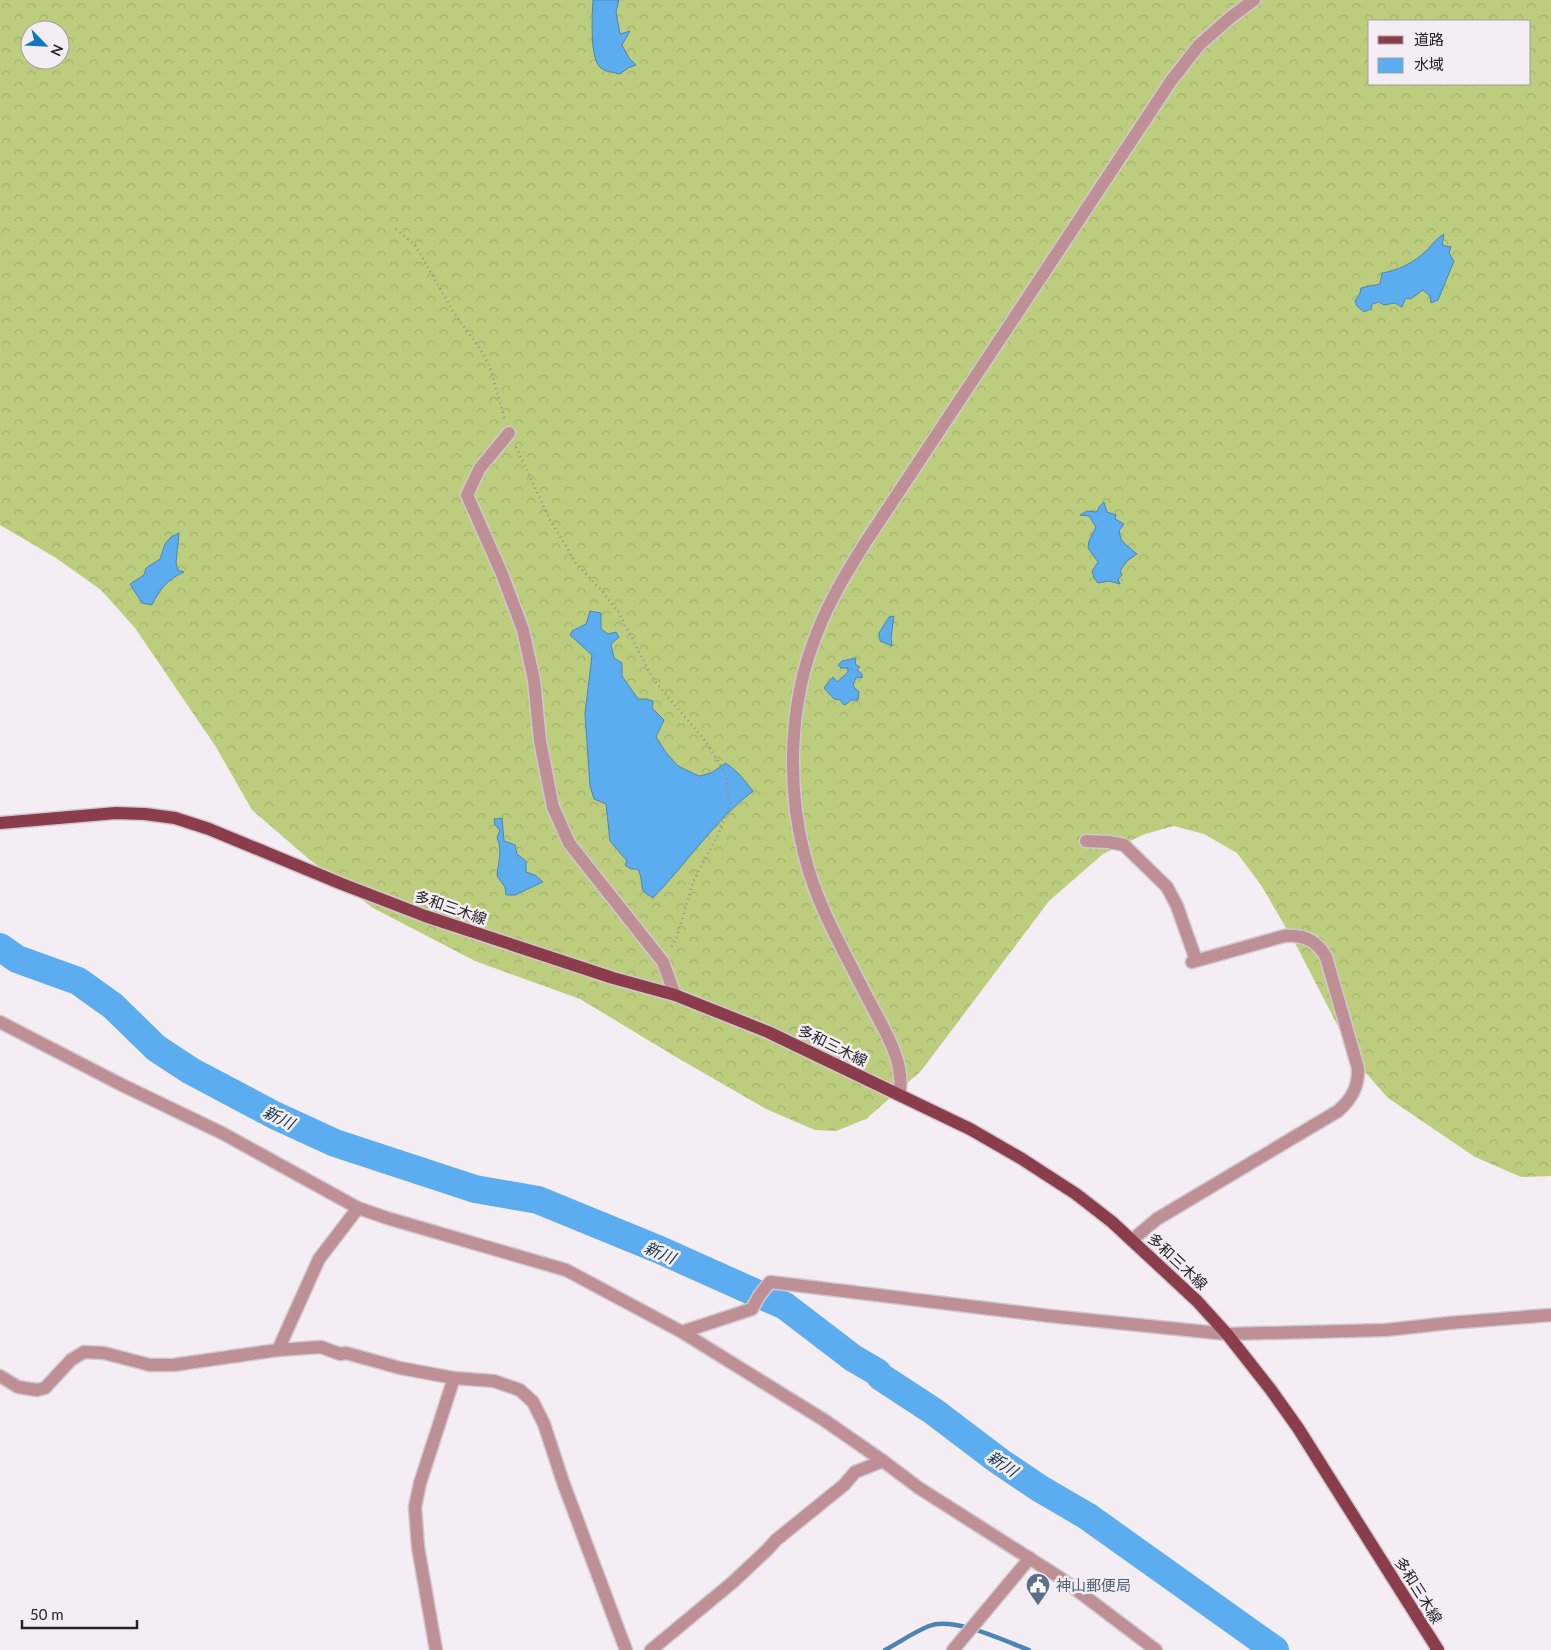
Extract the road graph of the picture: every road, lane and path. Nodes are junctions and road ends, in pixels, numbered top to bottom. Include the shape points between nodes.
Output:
1 (1254, 0) edge
2 (396, 229) dead end
3 (509, 433) junction
4 (0, 823) edge
5 (1086, 841) dead end
6 (663, 962) junction
7 (675, 995) junction
8 (0, 1022) edge
9 (899, 1094) junction
10 (358, 1208) junction
11 (1132, 1240) junction
12 (1551, 1315) edge
13 (682, 1332) junction
14 (1227, 1334) junction
15 (278, 1350) junction
16 (0, 1376) edge
17 (454, 1378) junction
18 (883, 1461) junction
19 (1030, 1558) junction
20 (1436, 1647) edge
21 (436, 1650) edge
22 (626, 1650) edge
23 (650, 1650) edge
24 (953, 1650) edge
25 (1156, 1650) edge

1 - 9 street via 1199,45 1171,81 865,543 833,595 816,634 803,677 796,718 792,766 797,817 805,858 823,909 900,1068
2 - 3 path via 414,245 482,352 491,370
3 - 6 street via 480,468 467,496 523,630 553,807 569,843
3 - 6 path via 550,520 576,563 619,614 653,679 707,742 726,775 730,803 718,835 693,882 676,940
4 - 7 main road, 多和三木線 via 116,813 174,818 425,916
5 - 11 street via 1124,845 1167,886 1177,906 1194,961 1284,936 1301,936 1316,942 1326,957 1358,1068 1357,1085 1338,1111 1157,1219
6 - 7 street
7 - 9 main road, 多和三木線 via 768,1032
8 - 10 street via 222,1133
9 - 11 main road, 多和三木線 via 1022,1159 1076,1194
10 - 13 street via 566,1270
10 - 15 street via 319,1259
11 - 14 main road, 多和三木線
12 - 14 street via 1386,1330
13 - 14 street via 752,1310 770,1282
13 - 18 street via 824,1420
14 - 20 main road, 多和三木線 via 1298,1428
15 - 16 street via 173,1365 150,1365 104,1353 84,1352 71,1360 44,1388 37,1390 18,1387
15 - 17 street via 321,1347 400,1368
17 - 21 street via 415,1507 418,1547
17 - 22 street via 494,1381 520,1390 533,1402 544,1424
18 - 19 street via 919,1488
18 - 23 street via 855,1472 733,1582
19 - 24 street
19 - 25 street

